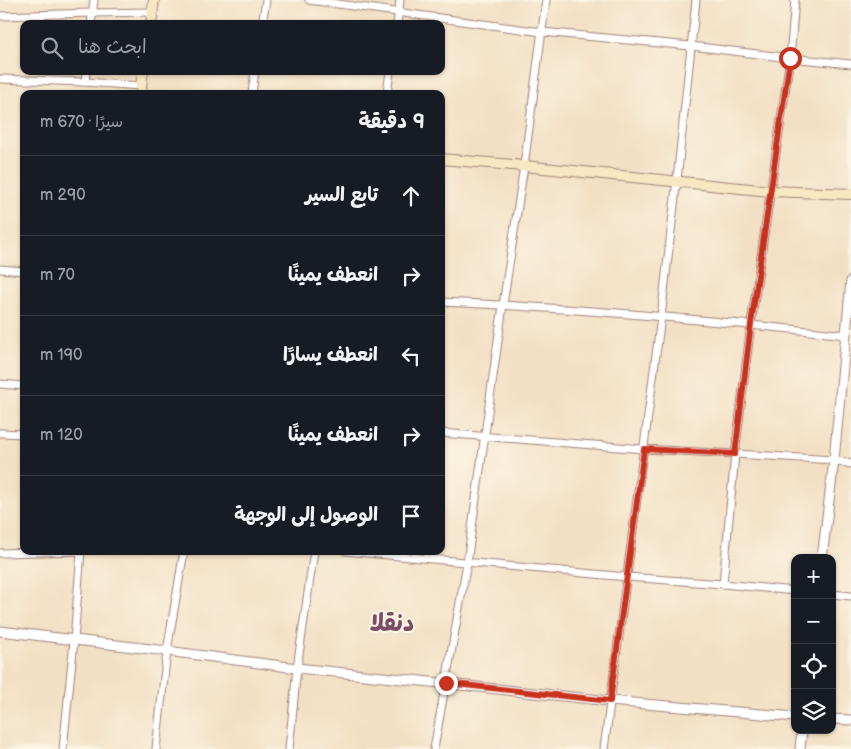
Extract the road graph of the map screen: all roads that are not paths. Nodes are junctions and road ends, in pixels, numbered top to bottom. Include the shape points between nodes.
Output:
1 (94, 0) edge
2 (154, 0) edge
3 (266, 0) edge
4 (309, 0) edge
5 (400, 0) edge
6 (546, 0) edge
7 (696, 0) edge
8 (796, 0) edge
9 (152, 12) junction
10 (398, 12) junction
11 (92, 13) junction
12 (0, 16) edge
13 (91, 20) edge
14 (151, 20) edge
15 (263, 20) edge
16 (397, 20) edge
17 (542, 32) junction
18 (691, 46) junction
19 (790, 58) junction
20 (851, 64) edge
21 (86, 75) edge
22 (143, 75) edge
23 (255, 75) edge
24 (389, 75) edge
25 (0, 79) edge
26 (85, 82) junction
27 (142, 90) edge
28 (253, 90) edge
29 (388, 90) edge
30 (445, 159) edge
31 (524, 166) junction
32 (678, 180) junction
33 (770, 190) junction
34 (851, 194) edge
35 (0, 269) edge
36 (20, 271) edge
37 (851, 281) edge
38 (445, 302) edge
39 (502, 305) junction
40 (661, 317) junction
41 (751, 324) junction
42 (846, 334) junction
43 (0, 384) edge
44 (20, 386) edge
45 (0, 433) edge
46 (445, 433) edge
47 (20, 434) edge
48 (484, 437) junction
49 (644, 449) junction
50 (735, 454) junction
51 (834, 460) junction
52 (851, 464) edge
53 (0, 553) edge
54 (20, 553) edge
55 (822, 554) edge
56 (81, 555) edge
57 (183, 555) edge
58 (313, 555) edge
59 (386, 555) edge
60 (467, 563) junction
61 (627, 577) junction
62 (723, 584) junction
63 (791, 591) edge
64 (836, 594) edge
65 (851, 596) edge
66 (0, 631) edge
67 (74, 641) junction
68 (167, 651) junction
69 (297, 668) junction
70 (446, 683) junction
71 (610, 701) junction
72 (791, 716) edge
73 (836, 719) edge
74 (851, 720) edge
75 (802, 734) edge
76 (63, 749) edge
77 (156, 749) edge
78 (289, 749) edge
79 (434, 749) edge
80 (604, 749) edge
81 (800, 749) edge

1 - 11 street
2 - 9 main road
3 - 15 street
4 - 10 street
5 - 10 street
6 - 17 street
7 - 18 street
8 - 19 street
9 - 11 street
9 - 14 main road
10 - 16 street
10 - 17 street
11 - 12 street
11 - 13 street
17 - 18 street
17 - 31 street
18 - 19 street
18 - 32 street
19 - 20 street
19 - 33 street
21 - 26 street
22 - 27 main road
23 - 28 street
24 - 29 street
25 - 26 street
26 - 27 street
30 - 31 main road
31 - 32 main road
31 - 39 street
32 - 33 main road
32 - 40 street
33 - 34 main road
33 - 41 street
35 - 36 street
37 - 42 street
38 - 39 street
39 - 40 street
39 - 48 street
40 - 41 street
40 - 49 street
41 - 42 street
41 - 50 street
42 - 51 street
43 - 44 street
45 - 47 street
46 - 48 street
48 - 49 street
48 - 60 street
49 - 50 street
49 - 61 street
50 - 51 street
50 - 62 street
51 - 52 street
51 - 55 street
53 - 54 street
56 - 67 street
57 - 68 street
58 - 69 street
59 - 60 street
60 - 61 street
60 - 70 street
61 - 62 street
61 - 71 street
62 - 63 street
64 - 65 street
66 - 67 street
67 - 68 street
67 - 76 street
68 - 69 street
68 - 77 street
69 - 70 street
69 - 78 street
70 - 71 street
70 - 79 street
71 - 72 street
71 - 80 street
73 - 74 street
75 - 81 street

